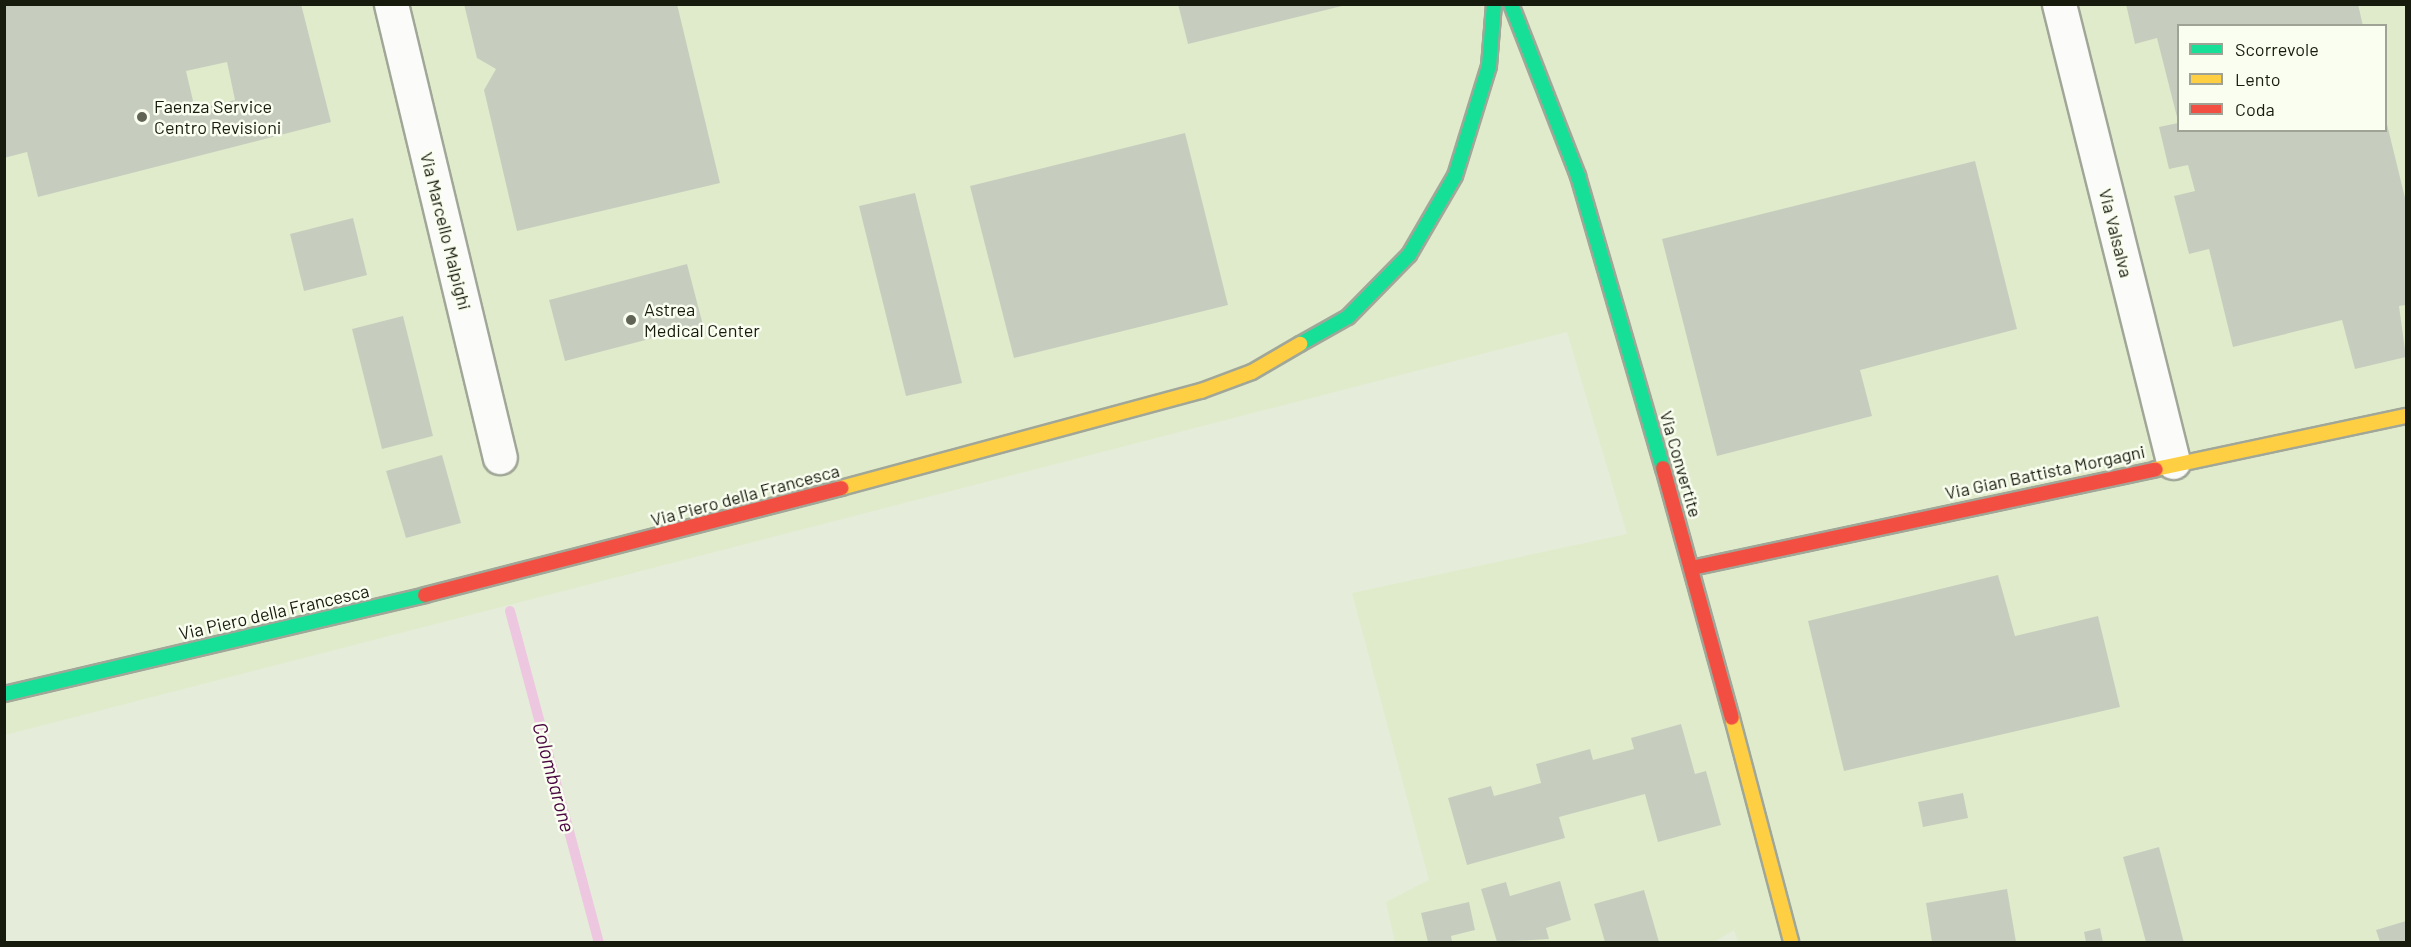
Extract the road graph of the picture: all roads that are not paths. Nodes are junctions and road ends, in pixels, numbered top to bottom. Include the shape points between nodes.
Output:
1 (391, 4) edge
2 (1494, 4) edge
3 (1511, 4) edge
4 (2059, 4) edge
5 (2406, 416) edge
6 (500, 458) dead end
7 (2173, 462) junction
8 (1692, 568) junction
9 (4, 694) edge
10 (1791, 942) edge

1 - 6 street, Via Marcello Malpighi
2 - 9 main road, Via Piero della Francesca via 1480,103 1435,215 1409,255 1348,317 1306,345 1201,392 571,561
3 - 8 main road, Via Convertite via 1578,176
4 - 7 street, Via Valsalva
5 - 7 main road, Via Gian Battista Morgagni
7 - 8 main road, Via Gian Battista Morgagni
8 - 10 main road, Via Convertite

